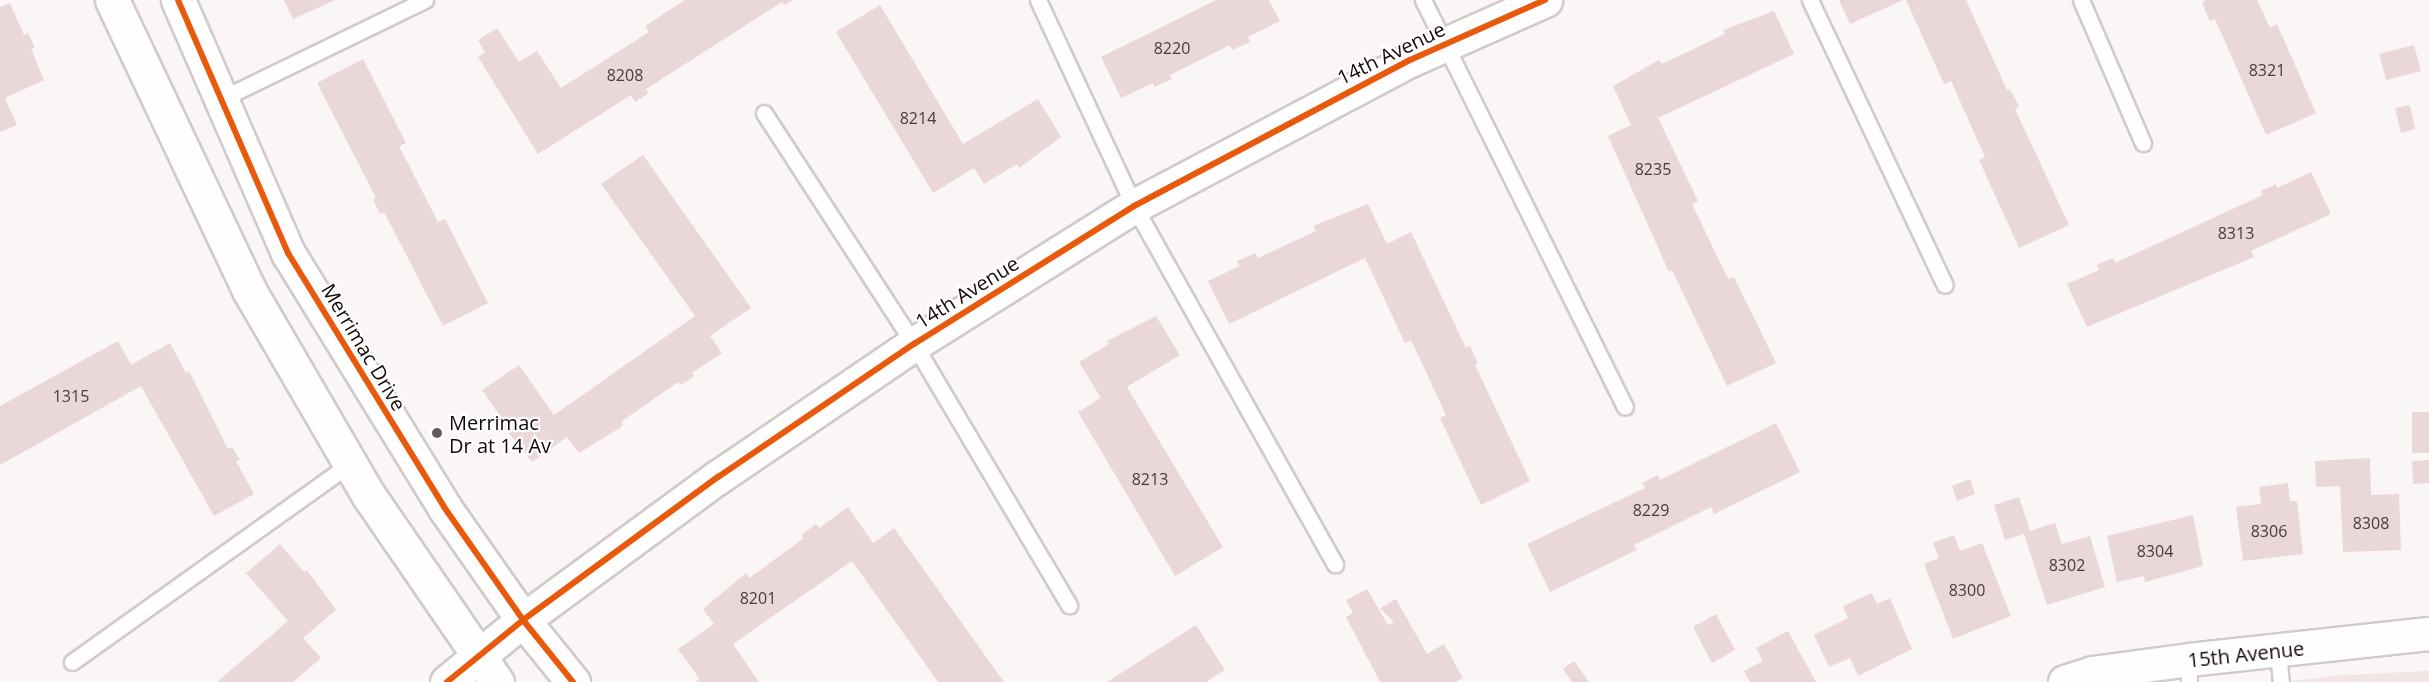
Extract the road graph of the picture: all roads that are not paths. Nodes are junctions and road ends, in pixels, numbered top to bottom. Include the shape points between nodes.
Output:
1 (112, 0) edge
2 (178, 0) edge
3 (425, 0) edge
4 (1038, 0) edge
5 (1423, 0) edge
6 (1545, 0) edge
7 (1810, 0) edge
8 (2081, 0) edge
9 (1445, 44) junction
10 (221, 99) junction
11 (764, 113) dead end
12 (2143, 143) dead end
13 (1134, 206) junction
14 (1945, 285) dead end
15 (914, 344) junction
16 (1625, 407) dead end
17 (350, 464) junction
18 (1335, 564) dead end
19 (1069, 605) dead end
20 (523, 621) junction
21 (2429, 634) edge
22 (2278, 650) junction
23 (72, 662) dead end
24 (487, 670) edge
25 (2189, 671) edge
26 (447, 682) edge
27 (573, 682) edge
28 (2065, 682) edge
29 (2281, 682) edge

1 - 17 street via 249,290
2 - 10 street, Merrimac Drive
3 - 10 lane
4 - 13 lane
5 - 9 lane
6 - 9 street, 14th Avenue
7 - 14 lane
8 - 12 lane
9 - 13 street, 14th Avenue
9 - 16 lane
10 - 20 street, Merrimac Drive via 288,253 444,507
11 - 15 lane
13 - 15 street, 14th Avenue
13 - 18 lane
15 - 19 lane
15 - 20 street, 14th Avenue via 718,477
17 - 23 lane
17 - 24 street
20 - 24 street, 14th Avenue
20 - 27 street, Merrimac Drive
21 - 22 street, 15th Avenue
22 - 25 street, 15th Avenue
22 - 29 lane
24 - 26 street, 14th Avenue
25 - 28 street, 15th Avenue via 2092,673

